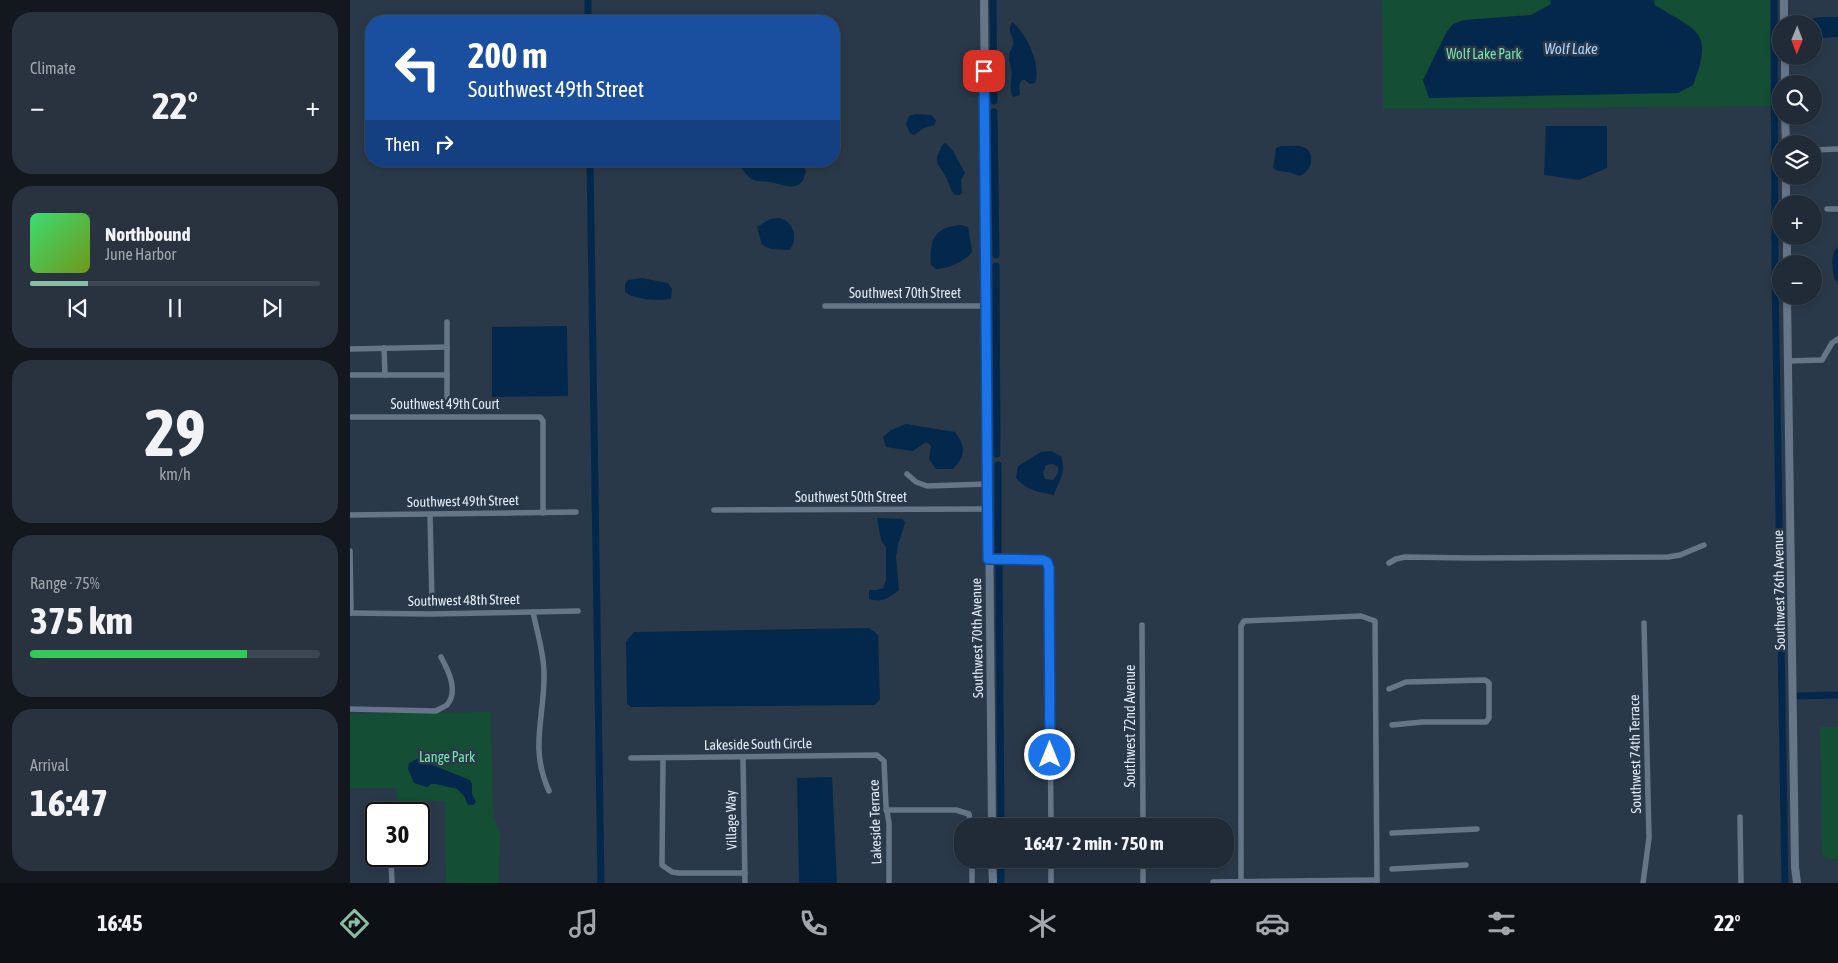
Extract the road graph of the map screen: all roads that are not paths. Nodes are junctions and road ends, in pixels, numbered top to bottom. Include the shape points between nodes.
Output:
1 (984, 0) edge
2 (1784, 0) edge
3 (1784, 15) edge
4 (1838, 149) edge
5 (1822, 150) edge
6 (1838, 208) edge
7 (1827, 209) dead end
8 (1787, 305) edge
9 (825, 306) dead end
10 (986, 306) junction
11 (447, 322) dead end
12 (1838, 339) edge
13 (447, 347) junction
14 (384, 348) junction
15 (350, 349) edge
16 (1788, 361) junction
17 (350, 375) edge
18 (385, 375) junction
19 (447, 375) junction
20 (447, 400) dead end
21 (350, 416) edge
22 (907, 474) dead end
23 (988, 484) junction
24 (988, 509) junction
25 (714, 510) dead end
26 (576, 512) dead end
27 (543, 513) junction
28 (350, 515) edge
29 (430, 515) junction
30 (1704, 545) dead end
31 (350, 551) edge
32 (988, 559) junction
33 (1389, 563) dead end
34 (432, 603) dead end
35 (578, 611) dead end
36 (533, 612) junction
37 (351, 613) edge
38 (1644, 623) dead end
39 (1142, 625) dead end
40 (442, 657) dead end
41 (1389, 689) dead end
42 (350, 709) edge
43 (1392, 725) dead end
44 (743, 756) junction
45 (631, 758) dead end
46 (663, 758) junction
47 (884, 760) joint
48 (549, 791) dead end
49 (886, 810) junction
50 (1740, 817) dead end
51 (969, 818) edge
52 (992, 818) edge
53 (1051, 818) edge
54 (1143, 818) edge
55 (1477, 829) dead end
56 (1392, 833) dead end
57 (1466, 865) dead end
58 (391, 867) edge
59 (972, 868) edge
60 (992, 868) edge
61 (1051, 868) edge
62 (1143, 868) edge
63 (1392, 869) dead end
64 (744, 873) junction
65 (1213, 882) dead end
66 (1241, 882) edge
67 (1284, 882) edge
68 (1294, 882) edge
69 (1377, 882) edge
70 (392, 883) edge
71 (745, 883) edge
72 (889, 883) edge
73 (972, 883) edge
74 (992, 883) edge
75 (1051, 883) edge
76 (1143, 883) edge
77 (1643, 883) edge
78 (1741, 883) edge
79 (1798, 883) edge

1 - 10 street, Southwest 70th Avenue
2 - 3 street
4 - 5 street
6 - 7 street
8 - 16 street, Southwest 76th Avenue
9 - 10 street, Southwest 70th Street
10 - 23 street, Southwest 70th Avenue
11 - 13 street
12 - 16 street via 1822,360
13 - 14 street
13 - 19 street
14 - 15 street
14 - 18 street
16 - 79 street, Southwest 76th Avenue via 1795,867
17 - 18 street
18 - 19 street
19 - 20 street
21 - 27 street, Southwest 49th Court via 540,418 543,421
22 - 23 street via 927,486
23 - 24 street, Southwest 70th Avenue
24 - 25 street, Southwest 50th Street
24 - 32 street, Southwest 70th Avenue
26 - 27 street, Southwest 49th Street
27 - 29 street, Southwest 49th Street
28 - 29 street, Southwest 49th Street
29 - 34 street
30 - 33 street via 1668,557 1405,557
31 - 37 street
32 - 52 street, Southwest 70th Avenue
32 - 53 street via 1043,560 1049,568
35 - 36 street, Southwest 48th Street
36 - 37 street, Southwest 48th Street
36 - 48 street via 544,673 538,748
38 - 77 street, Southwest 74th Terrace via 1649,838
39 - 54 street, Southwest 72nd Avenue
40 - 42 street via 451,676 452,695 446,705 436,711
41 - 43 street via 1406,682 1485,680 1489,684 1489,718 1486,722
44 - 46 street, Lakeside South Circle
44 - 47 street, Lakeside South Circle via 867,755
44 - 64 street, Village Way
45 - 46 street, Lakeside South Circle
46 - 64 street via 662,865 679,873
47 - 49 street, Lakeside Terrace
49 - 51 street via 956,810 968,814
49 - 72 street, Lakeside Terrace
50 - 78 street
55 - 56 street
57 - 63 street
58 - 70 street
59 - 73 street
60 - 74 street
61 - 75 street
62 - 76 street
64 - 71 street, Village Way
65 - 66 street
66 - 67 street
66 - 69 street via 1241,626 1244,620 1361,616 1375,621
67 - 68 street
68 - 69 street

